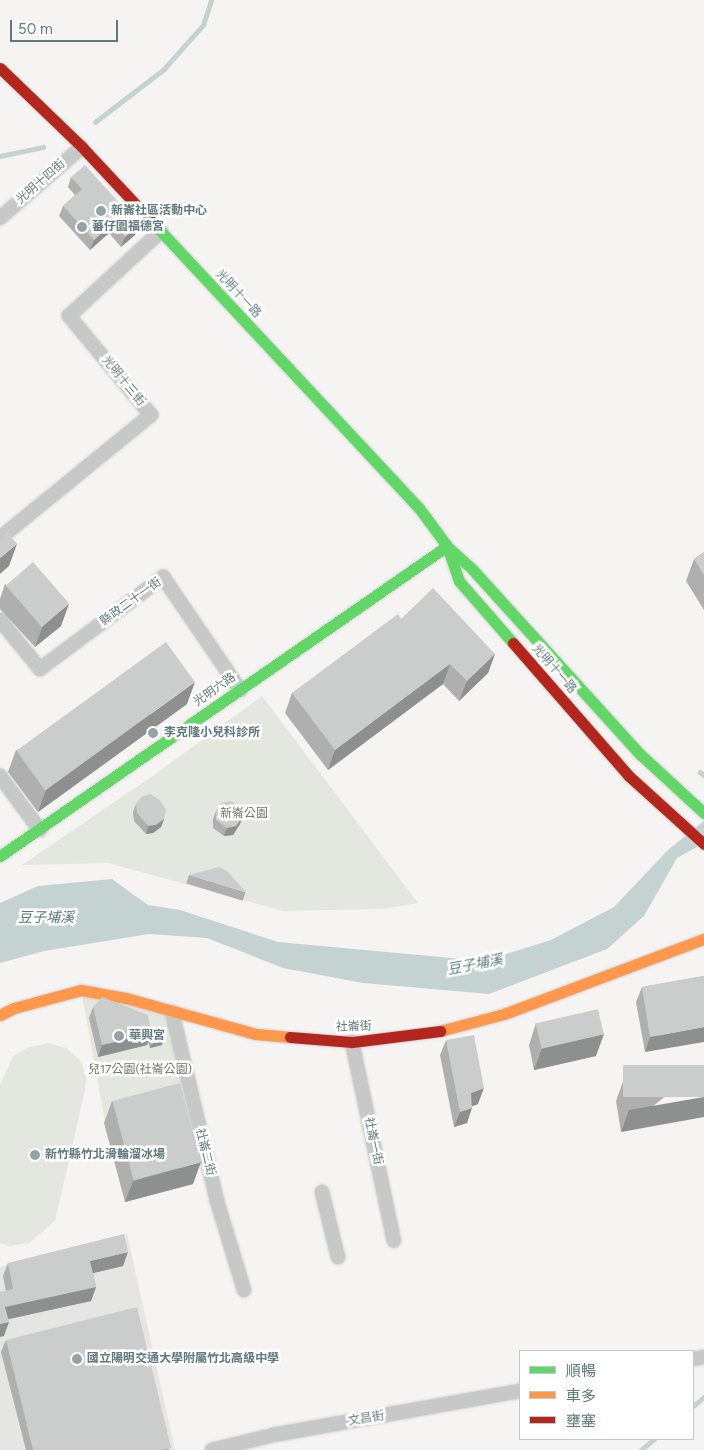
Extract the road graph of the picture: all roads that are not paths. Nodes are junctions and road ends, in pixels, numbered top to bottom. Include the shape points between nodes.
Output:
1 (0, 68) edge
2 (82, 147) junction
3 (0, 218) edge
4 (161, 231) junction
5 (0, 538) edge
6 (446, 546) junction
7 (0, 620) edge
8 (240, 690) junction
9 (0, 776) edge
10 (704, 812) edge
11 (40, 830) junction
12 (704, 844) edge
13 (0, 856) edge
14 (704, 939) edge
15 (172, 1012) junction
16 (0, 1015) edge
17 (352, 1042) junction
18 (322, 1192) dead end
19 (394, 1241) dead end
20 (338, 1257) dead end
21 (244, 1290) dead end
22 (519, 1391) edge
23 (212, 1450) edge

1 - 2 street, 光明十一路
2 - 3 street, 光明十四街
2 - 4 street, 光明十一路
4 - 5 street, 光明十三街 via 70,316 151,415
4 - 6 street, 光明十一路 via 419,508
6 - 8 street, 光明六路
6 - 10 street, 光明十一路 via 473,570 641,756
6 - 12 street, 光明十一路 via 459,581 629,776
7 - 8 street, 縣政二十一街 via 40,669 164,577
8 - 11 street, 光明六路
9 - 11 street
11 - 13 street, 光明六路
14 - 17 street, 社崙街 via 504,1014 432,1033
15 - 16 street, 社崙街 via 126,998 81,990 14,1008
15 - 17 street, 社崙街 via 256,1034
15 - 21 street, 社崙二街 via 217,1201
17 - 19 street, 社崙一街
18 - 20 street
22 - 23 street, 文昌街 via 273,1434

